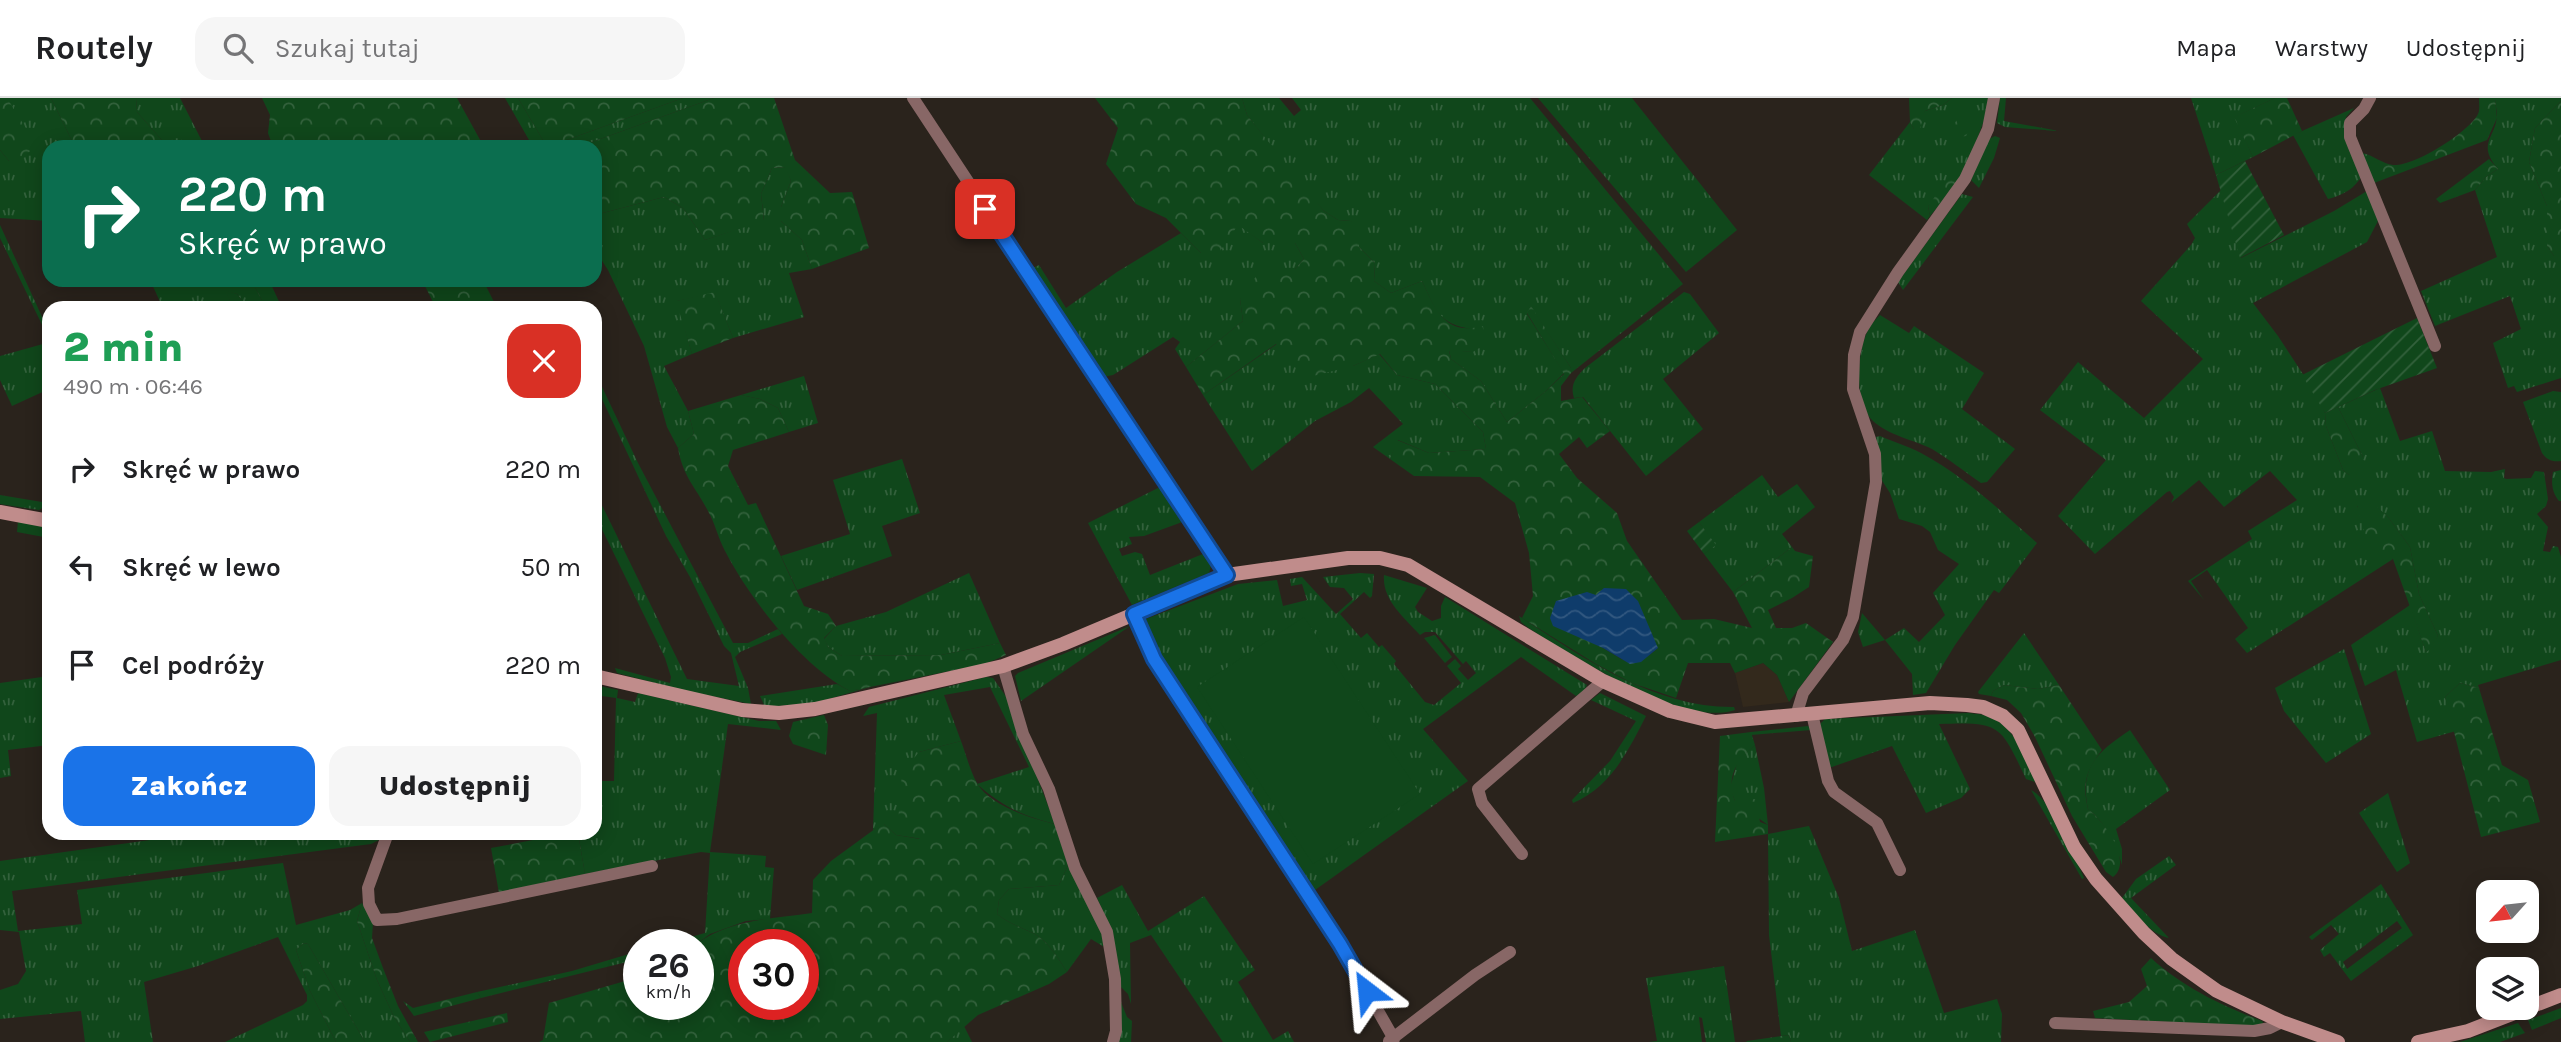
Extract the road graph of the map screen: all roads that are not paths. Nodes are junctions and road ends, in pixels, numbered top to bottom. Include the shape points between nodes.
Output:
1 (913, 98) edge
2 (1994, 98) edge
3 (2370, 98) edge
4 (2435, 346) dead end
5 (0, 512) edge
6 (42, 520) edge
7 (1227, 575) junction
8 (1134, 614) junction
9 (1003, 666) junction
10 (602, 678) edge
11 (1603, 681) junction
12 (1812, 714) junction
13 (1796, 716) junction
14 (385, 840) edge
15 (1522, 854) dead end
16 (652, 866) dead end
17 (1900, 870) dead end
18 (1510, 952) dead end
19 (2561, 995) edge
20 (2282, 1022) junction
21 (2054, 1023) dead end
22 (1391, 1040) edge
23 (1113, 1042) edge
24 (2338, 1042) edge
25 (2418, 1042) edge

1 - 7 street
2 - 13 street via 1988,129 1965,179 1860,332 1853,389 1875,454 1875,482 1853,617 1843,640 1803,694
3 - 4 street via 2350,123 2350,137
5 - 6 street
7 - 8 street
7 - 11 street via 1349,558 1380,558 1408,565
8 - 9 street
8 - 22 street via 1154,659 1340,944
9 - 10 street via 779,713 742,710
9 - 23 street via 1023,734 1049,789 1075,867 1107,932 1115,979
11 - 13 street via 1670,711 1715,722
11 - 15 street via 1478,789 1482,803
12 - 13 street
12 - 17 street via 1834,792 1877,823
12 - 20 street via 1930,703 1983,707 2004,716 2018,730 2074,847 2144,933 2217,991
14 - 16 street via 368,888 369,905 377,920
18 - 22 street
19 - 25 street via 2468,1031
20 - 21 street via 2254,1031
20 - 24 street

